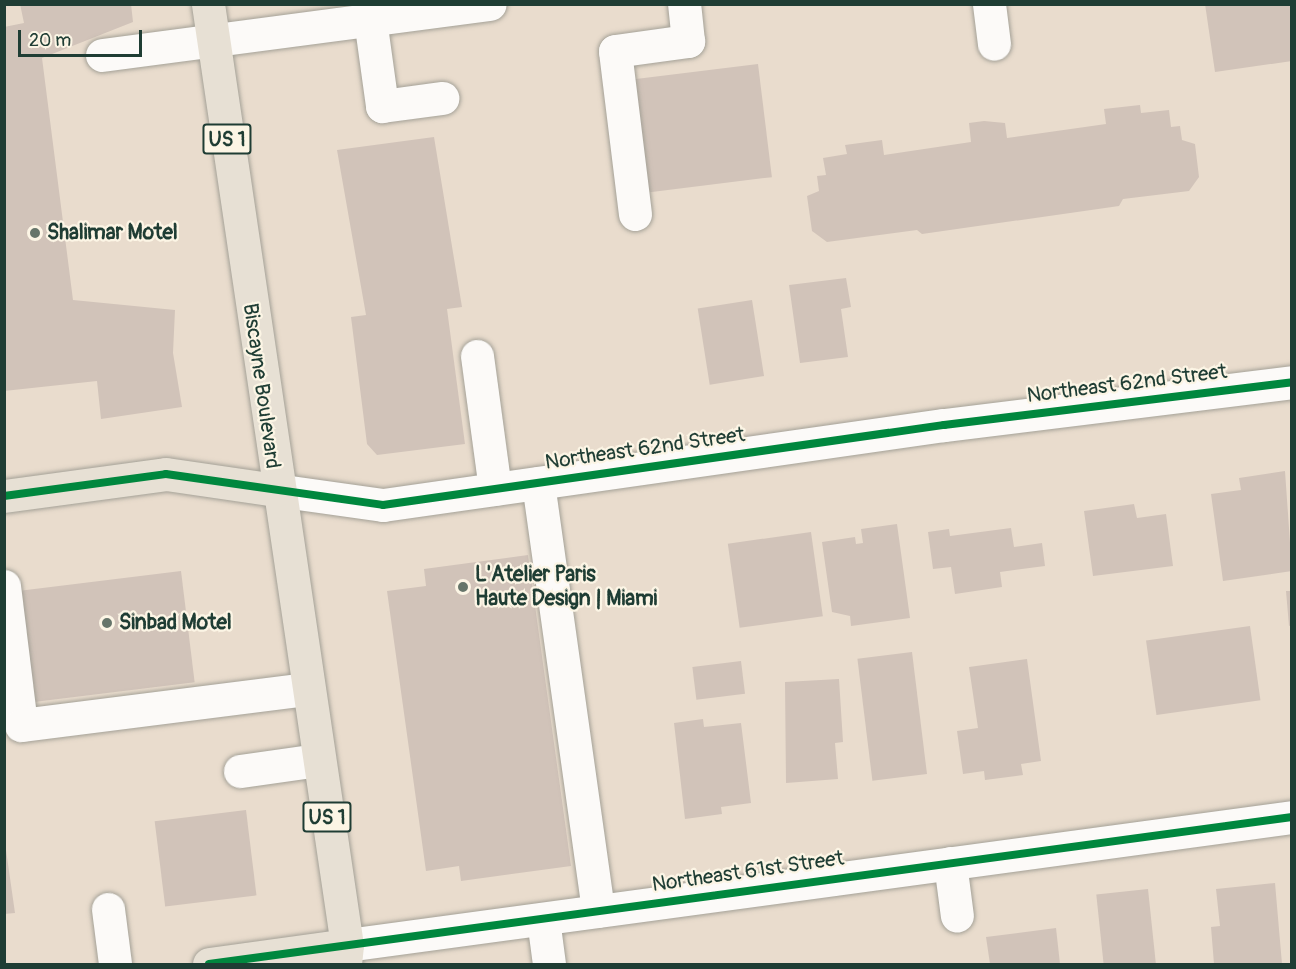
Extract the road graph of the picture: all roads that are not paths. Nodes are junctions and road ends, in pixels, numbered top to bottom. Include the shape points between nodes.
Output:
1 (208, 4) edge
2 (490, 4) edge
3 (684, 4) edge
4 (989, 4) edge
5 (446, 7) edge
6 (370, 19) junction
7 (213, 39) junction
8 (994, 44) dead end
9 (102, 55) dead end
10 (442, 98) dead end
11 (635, 214) dead end
12 (477, 356) dead end
13 (1292, 382) edge
14 (538, 483) junction
15 (495, 489) junction
16 (276, 490) junction
17 (4, 496) edge
18 (4, 586) edge
19 (307, 689) junction
20 (318, 760) junction
21 (240, 771) dead end
22 (1292, 817) edge
23 (950, 863) junction
24 (108, 909) dead end
25 (598, 911) junction
26 (957, 916) dead end
27 (543, 919) junction
28 (351, 958) edge
29 (115, 964) edge
30 (209, 964) edge
31 (549, 964) edge

1 - 7 main road, Biscayne Boulevard / US 1
2 - 5 street
3 - 11 street via 688,41 615,51
4 - 8 street
5 - 6 street
6 - 7 street
6 - 10 street via 382,106
7 - 9 street
7 - 16 main road, Biscayne Boulevard / US 1
12 - 15 street
13 - 14 street, Northeast 62nd Street
14 - 15 street, Northeast 62nd Street
14 - 25 street
15 - 16 street, Northeast 62nd Street via 383,505
16 - 17 main road, Northeast 62nd Street via 166,474
16 - 19 main road, Biscayne Boulevard / US 1
18 - 19 street via 21,725
19 - 20 main road, Biscayne Boulevard / US 1
20 - 21 street
20 - 28 main road, Biscayne Boulevard / US 1
22 - 23 street, Northeast 61st Street
23 - 25 street, Northeast 61st Street
23 - 26 street
24 - 29 street
25 - 27 street, Northeast 61st Street
27 - 28 street, Northeast 61st Street
27 - 31 street
28 - 30 main road, Northeast 61st Street

